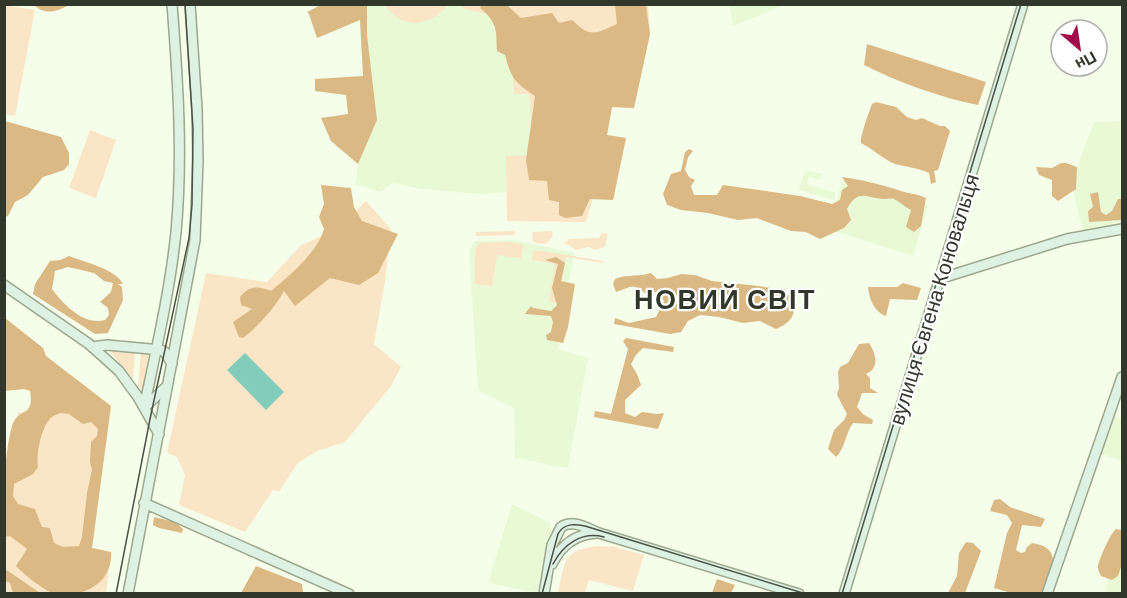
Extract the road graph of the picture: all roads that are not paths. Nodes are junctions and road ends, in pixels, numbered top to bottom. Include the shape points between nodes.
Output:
1 (172, 4) edge
2 (190, 4) edge
3 (1023, 4) edge
4 (1122, 229) edge
5 (939, 279) junction
6 (4, 285) edge
7 (92, 347) junction
8 (157, 349) junction
9 (172, 364) junction
10 (1122, 377) edge
11 (167, 387) junction
12 (144, 408) junction
13 (159, 434) junction
14 (144, 503) junction
15 (561, 527) junction
16 (599, 533) junction
17 (580, 535) junction
18 (550, 567) junction
19 (128, 594) edge
20 (349, 594) edge
21 (544, 594) edge
22 (799, 594) edge
23 (844, 594) edge
24 (1047, 594) edge

1 - 8 street via 180,111 179,188 176,235
2 - 9 street via 197,109 195,240
3 - 5 street, вулиця Євгена Коновальця
4 - 5 street via 1067,239
5 - 23 street, вулиця Євгена Коновальця
6 - 7 street
7 - 8 street
7 - 12 street via 119,371
8 - 9 street via 165,352
8 - 12 street
9 - 11 street
10 - 24 street
11 - 12 street
11 - 13 street
12 - 13 street
13 - 14 street
14 - 19 street
14 - 20 street
15 - 16 street via 575,523
15 - 17 street
15 - 18 street via 552,545
16 - 17 street
16 - 22 street
17 - 18 street via 560,549
18 - 21 street

